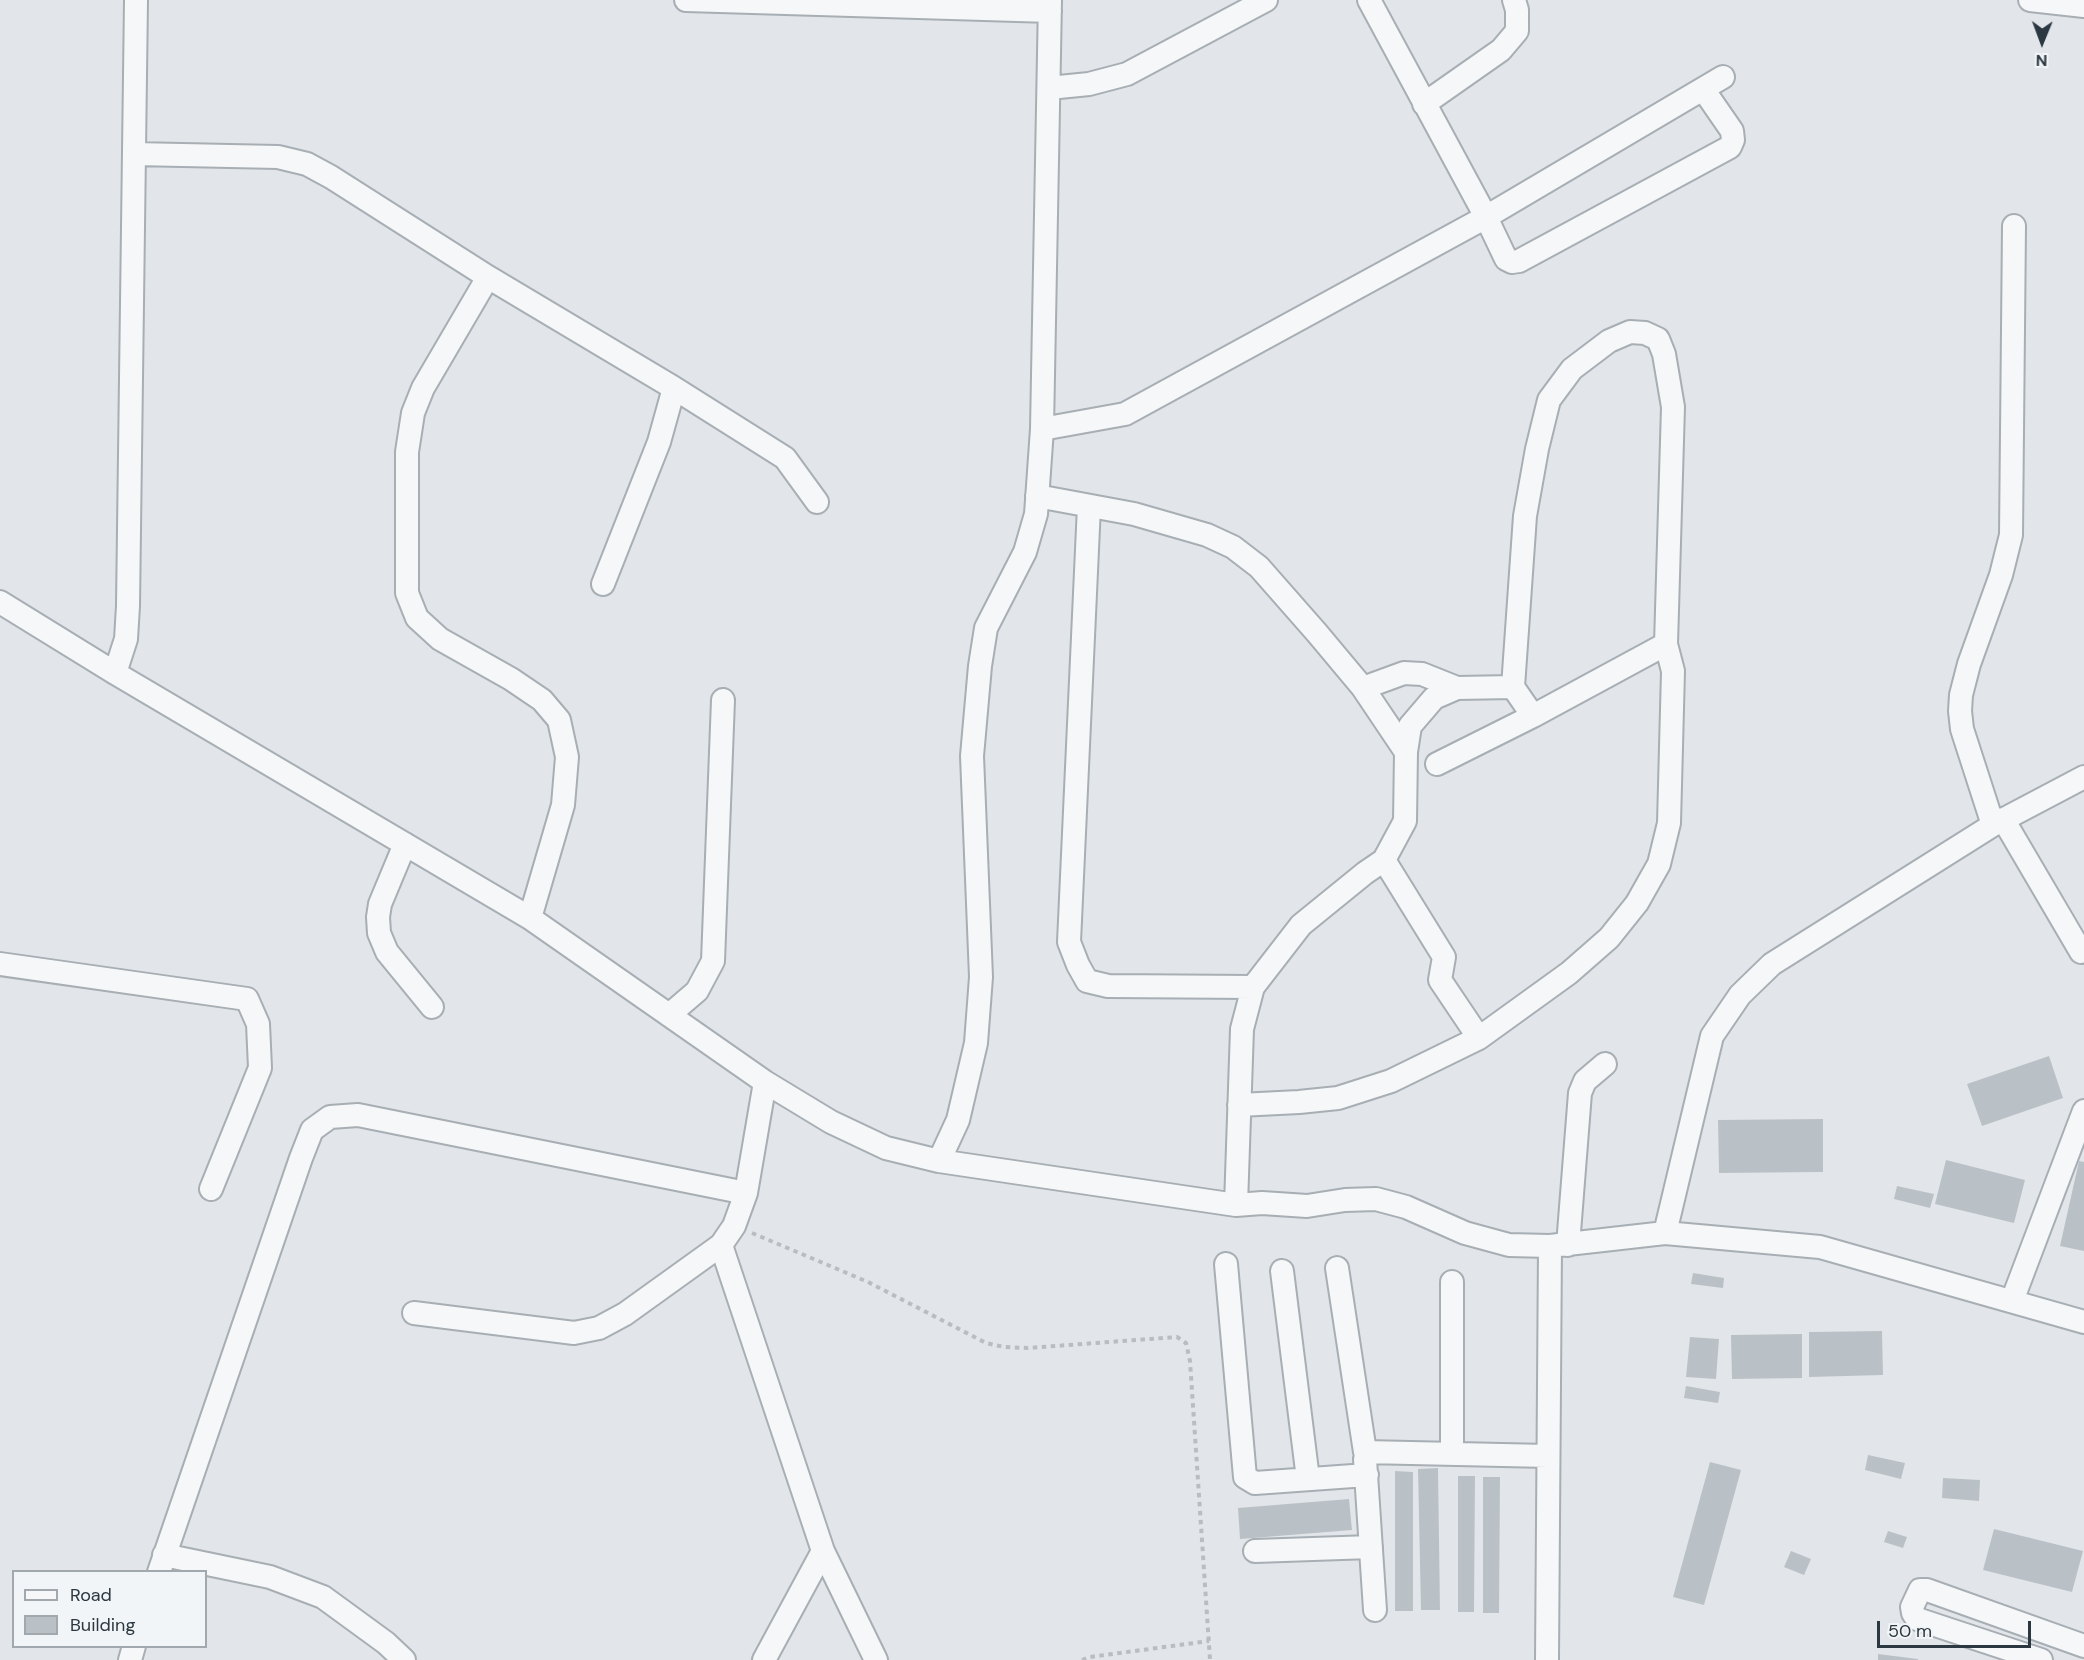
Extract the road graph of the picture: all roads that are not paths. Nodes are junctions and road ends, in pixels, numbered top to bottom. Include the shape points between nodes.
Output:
1 (136, 0) edge
2 (686, 0) edge
3 (1266, 0) edge
4 (1369, 0) edge
5 (1514, 0) edge
6 (2030, 0) edge
7 (1050, 5) edge
8 (2084, 6) edge
9 (1723, 77) dead end
10 (1049, 88) junction
11 (1703, 89) junction
12 (1424, 104) junction
13 (134, 154) junction
14 (1486, 217) junction
15 (2014, 226) dead end
16 (488, 277) junction
17 (674, 388) junction
18 (1042, 429) junction
19 (1037, 496) junction
20 (817, 502) dead end
21 (1089, 506) junction
22 (603, 584) dead end
23 (0, 602) edge
24 (1666, 644) junction
25 (115, 673) junction
26 (1513, 687) junction
27 (1363, 688) junction
28 (1457, 688) junction
29 (723, 700) dead end
30 (1533, 716) junction
31 (1406, 752) junction
32 (1437, 764) dead end
33 (2084, 777) edge
34 (1998, 822) junction
35 (405, 844) junction
36 (1384, 860) junction
37 (530, 918) junction
38 (2081, 952) dead end
39 (0, 964) edge
40 (1253, 987) junction
41 (432, 1007) dead end
42 (669, 1015) junction
43 (1479, 1038) junction
44 (1605, 1064) dead end
45 (765, 1082) junction
46 (1239, 1106) junction
47 (2084, 1111) edge
48 (939, 1161) junction
49 (211, 1189) dead end
50 (746, 1193) junction
51 (1236, 1205) junction
52 (1665, 1233) junction
53 (721, 1245) junction
54 (1559, 1246) junction
55 (1226, 1264) dead end
56 (1336, 1268) dead end
57 (1282, 1271) dead end
58 (1452, 1282) dead end
59 (2012, 1301) junction
60 (414, 1313) dead end
61 (2084, 1322) edge
62 (1365, 1452) junction
63 (1452, 1454) junction
64 (1548, 1456) junction
65 (1366, 1475) junction
66 (1308, 1479) junction
67 (1371, 1547) junction
68 (823, 1551) junction
69 (1255, 1551) dead end
70 (161, 1563) edge
71 (1375, 1610) dead end
72 (2084, 1646) edge
73 (404, 1660) edge
74 (764, 1660) edge
75 (876, 1660) edge
76 (1547, 1660) edge
77 (2041, 1660) edge

1 - 13 street
2 - 7 street
3 - 10 street via 1127,75
4 - 12 street
5 - 12 street via 1517,32 1501,50
6 - 8 street
7 - 10 street
9 - 11 street
10 - 18 street
11 - 14 street
11 - 14 street via 1732,131 1730,147 1519,261 1506,259
12 - 14 street
13 - 16 street via 279,157 307,164
13 - 25 street via 128,606 126,639
14 - 18 street via 1125,414
15 - 34 street via 2011,535 1969,664 1960,711 1962,729
16 - 17 street
16 - 37 street via 423,388 413,413 407,452 407,593 417,618 440,639 542,700 559,720 567,757 563,805
17 - 20 street via 785,458
17 - 22 street via 659,442
18 - 19 street
19 - 21 street
19 - 48 street via 1025,552 986,628 972,756 981,977 976,1042 958,1120
21 - 27 street via 1134,514 1207,535 1233,547 1259,567
21 - 40 street via 1070,942 1088,981 1108,986
23 - 25 street
24 - 26 street via 1673,407 1658,339 1630,332 1609,341 1572,369 1550,400 1525,516
24 - 30 street
24 - 43 street via 1673,671 1669,823 1659,864 1637,903 1609,938 1569,973
25 - 35 street
26 - 28 street
26 - 30 street
27 - 28 street via 1404,672 1422,674
27 - 31 street
28 - 31 street via 1434,698 1410,726
29 - 42 street via 713,961 697,991
30 - 32 street
31 - 36 street via 1405,821
33 - 34 street
34 - 38 street
34 - 52 street via 1772,964 1740,995 1712,1036
35 - 37 street
35 - 41 street via 380,904 379,933 387,952
36 - 40 street via 1301,925
36 - 43 street via 1444,957 1440,980
37 - 42 street
39 - 49 street via 247,999 258,1024 260,1068
40 - 46 street via 1242,1029
42 - 45 street
43 - 46 street via 1391,1081 1338,1098
44 - 54 street via 1585,1081 1580,1093
45 - 48 street via 831,1122 886,1148
45 - 50 street
46 - 51 street
47 - 59 street
48 - 51 street
50 - 53 street via 734,1226
50 - 70 street via 358,1115 330,1117 312,1130 301,1158
51 - 54 street via 1307,1206 1376,1199 1406,1207 1465,1233 1509,1245
52 - 54 street
52 - 59 street via 1820,1247
53 - 60 street via 625,1314 599,1328 574,1333
53 - 68 street
54 - 64 street
55 - 66 street via 1245,1477 1255,1483
56 - 62 street
57 - 66 street
58 - 63 street
59 - 61 street
62 - 63 street
62 - 65 street
63 - 64 street
64 - 76 street
65 - 66 street
65 - 67 street
67 - 69 street
67 - 71 street
68 - 74 street
68 - 75 street
70 - 73 street via 270,1577 323,1597
72 - 77 street via 1920,1590 1912,1607 1917,1619

